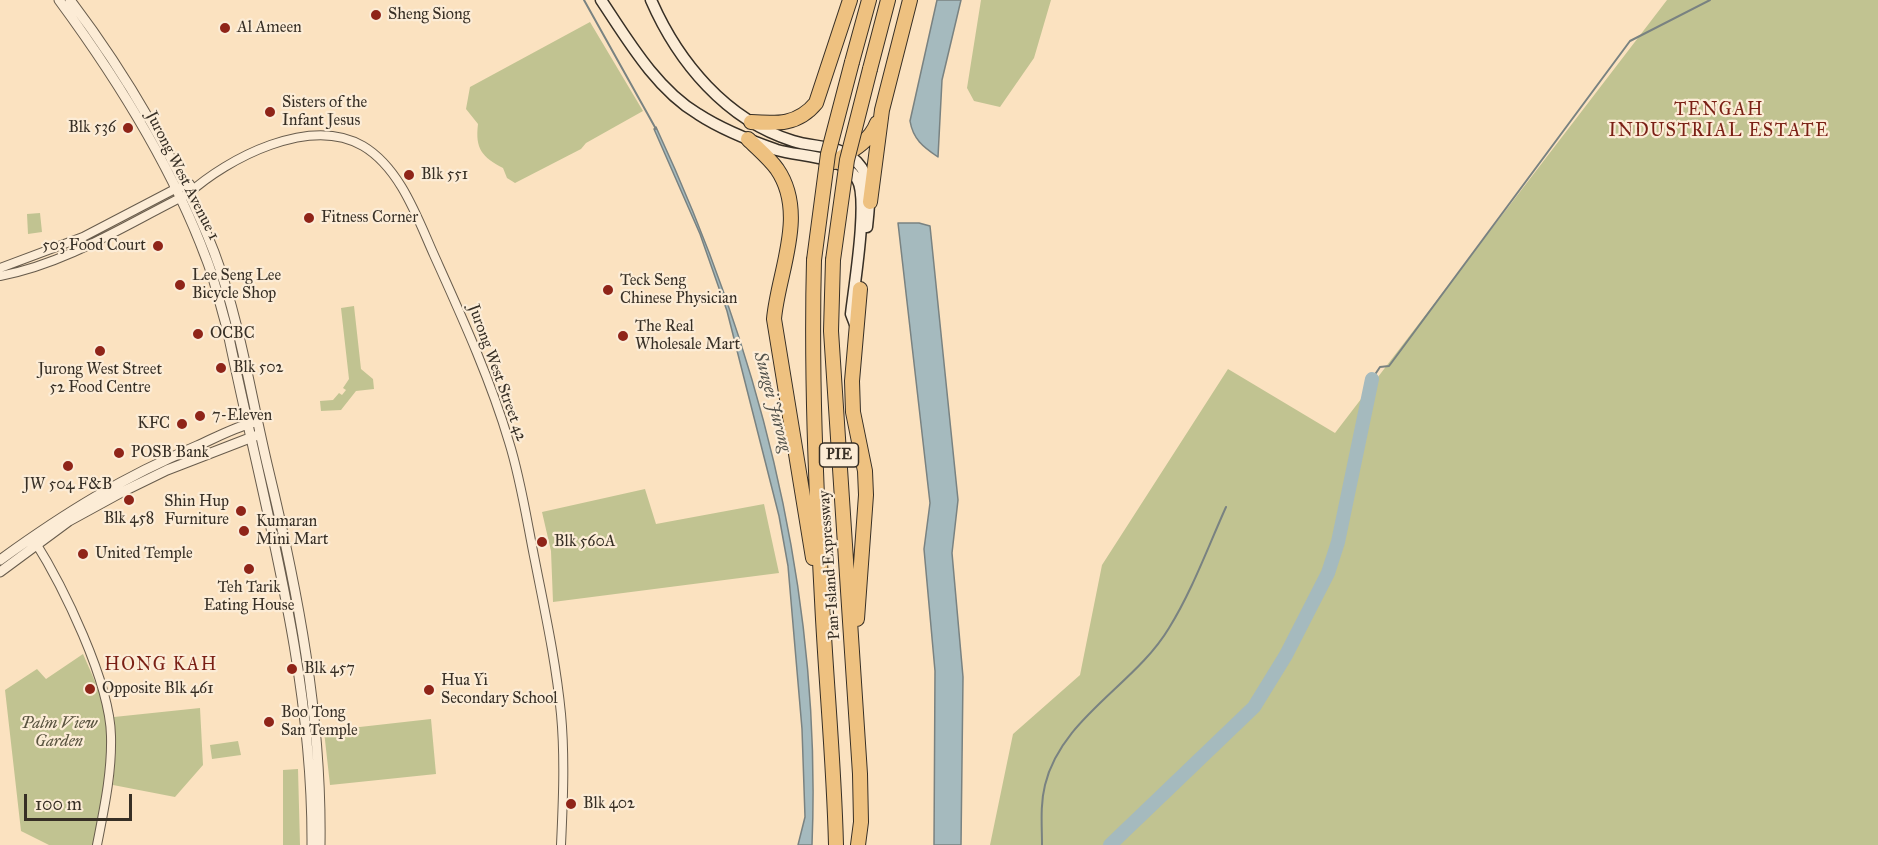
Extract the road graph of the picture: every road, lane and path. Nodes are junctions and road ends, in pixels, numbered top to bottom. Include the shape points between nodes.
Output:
1 (59, 0) edge
2 (70, 0) edge
3 (601, 0) edge
4 (651, 0) edge
5 (850, 0) edge
6 (869, 0) edge
7 (888, 0) edge
8 (910, 0) edge
9 (882, 110) junction
10 (751, 122) junction
11 (748, 139) junction
12 (847, 154) junction
13 (834, 162) junction
14 (182, 192) junction
15 (870, 202) junction
16 (0, 267) edge
17 (0, 276) edge
18 (860, 289) joint
19 (856, 328) junction
20 (257, 422) junction
21 (247, 424) junction
22 (255, 435) junction
23 (32, 537) junction
24 (37, 545) junction
25 (0, 560) edge
26 (0, 572) edge
27 (822, 601) junction
28 (853, 651) junction
29 (97, 845) edge
30 (312, 845) edge
31 (320, 845) edge
32 (561, 845) edge
33 (836, 845) edge
34 (858, 845) edge

1 - 14 street, Jurong West Avenue 1 via 111,75
2 - 14 street, Jurong West Avenue 1 via 137,101
3 - 11 main road via 638,53 680,101 698,115
4 - 10 main road via 687,64 723,102
5 - 10 highway via 816,104 807,114 789,122
6 - 27 highway, Pan-Island Expressway / PIE, bridge via 828,154 814,260 812,333
7 - 28 highway, Pan-Island Expressway / PIE, bridge via 847,160 833,260 831,331
8 - 9 highway
9 - 12 highway via 868,138
9 - 15 highway
10 - 12 main road via 781,138
11 - 13 main road via 777,150
11 - 27 highway via 777,170 791,210 791,233 774,319
12 - 13 highway
12 - 15 main road via 865,172
13 - 19 main road via 856,177 862,195 851,314
14 - 16 street via 83,237
14 - 17 street via 86,246
14 - 20 street, Jurong West Avenue 1 via 221,275
14 - 21 street, Jurong West Avenue 1 via 213,278
14 - 32 street, Jurong West Street 42 via 267,147 301,135 348,139 363,146 388,168 403,191 451,289 510,442 561,715
15 - 18 main road
18 - 19 highway
19 - 28 highway via 853,412 867,495
20 - 21 street
20 - 22 street, Jurong West Avenue 1
21 - 22 street, Jurong West Avenue 1
21 - 23 street via 118,482
22 - 24 street via 122,492 69,521
22 - 30 street, Jurong West Avenue 1 via 301,679 310,762
22 - 31 street, Jurong West Avenue 1 via 306,645 316,728
23 - 24 street
23 - 25 street
24 - 26 street
24 - 29 street via 74,617 109,718 111,765
27 - 33 highway, Pan-Island Expressway / PIE
28 - 34 highway, Pan-Island Expressway / PIE via 860,774

